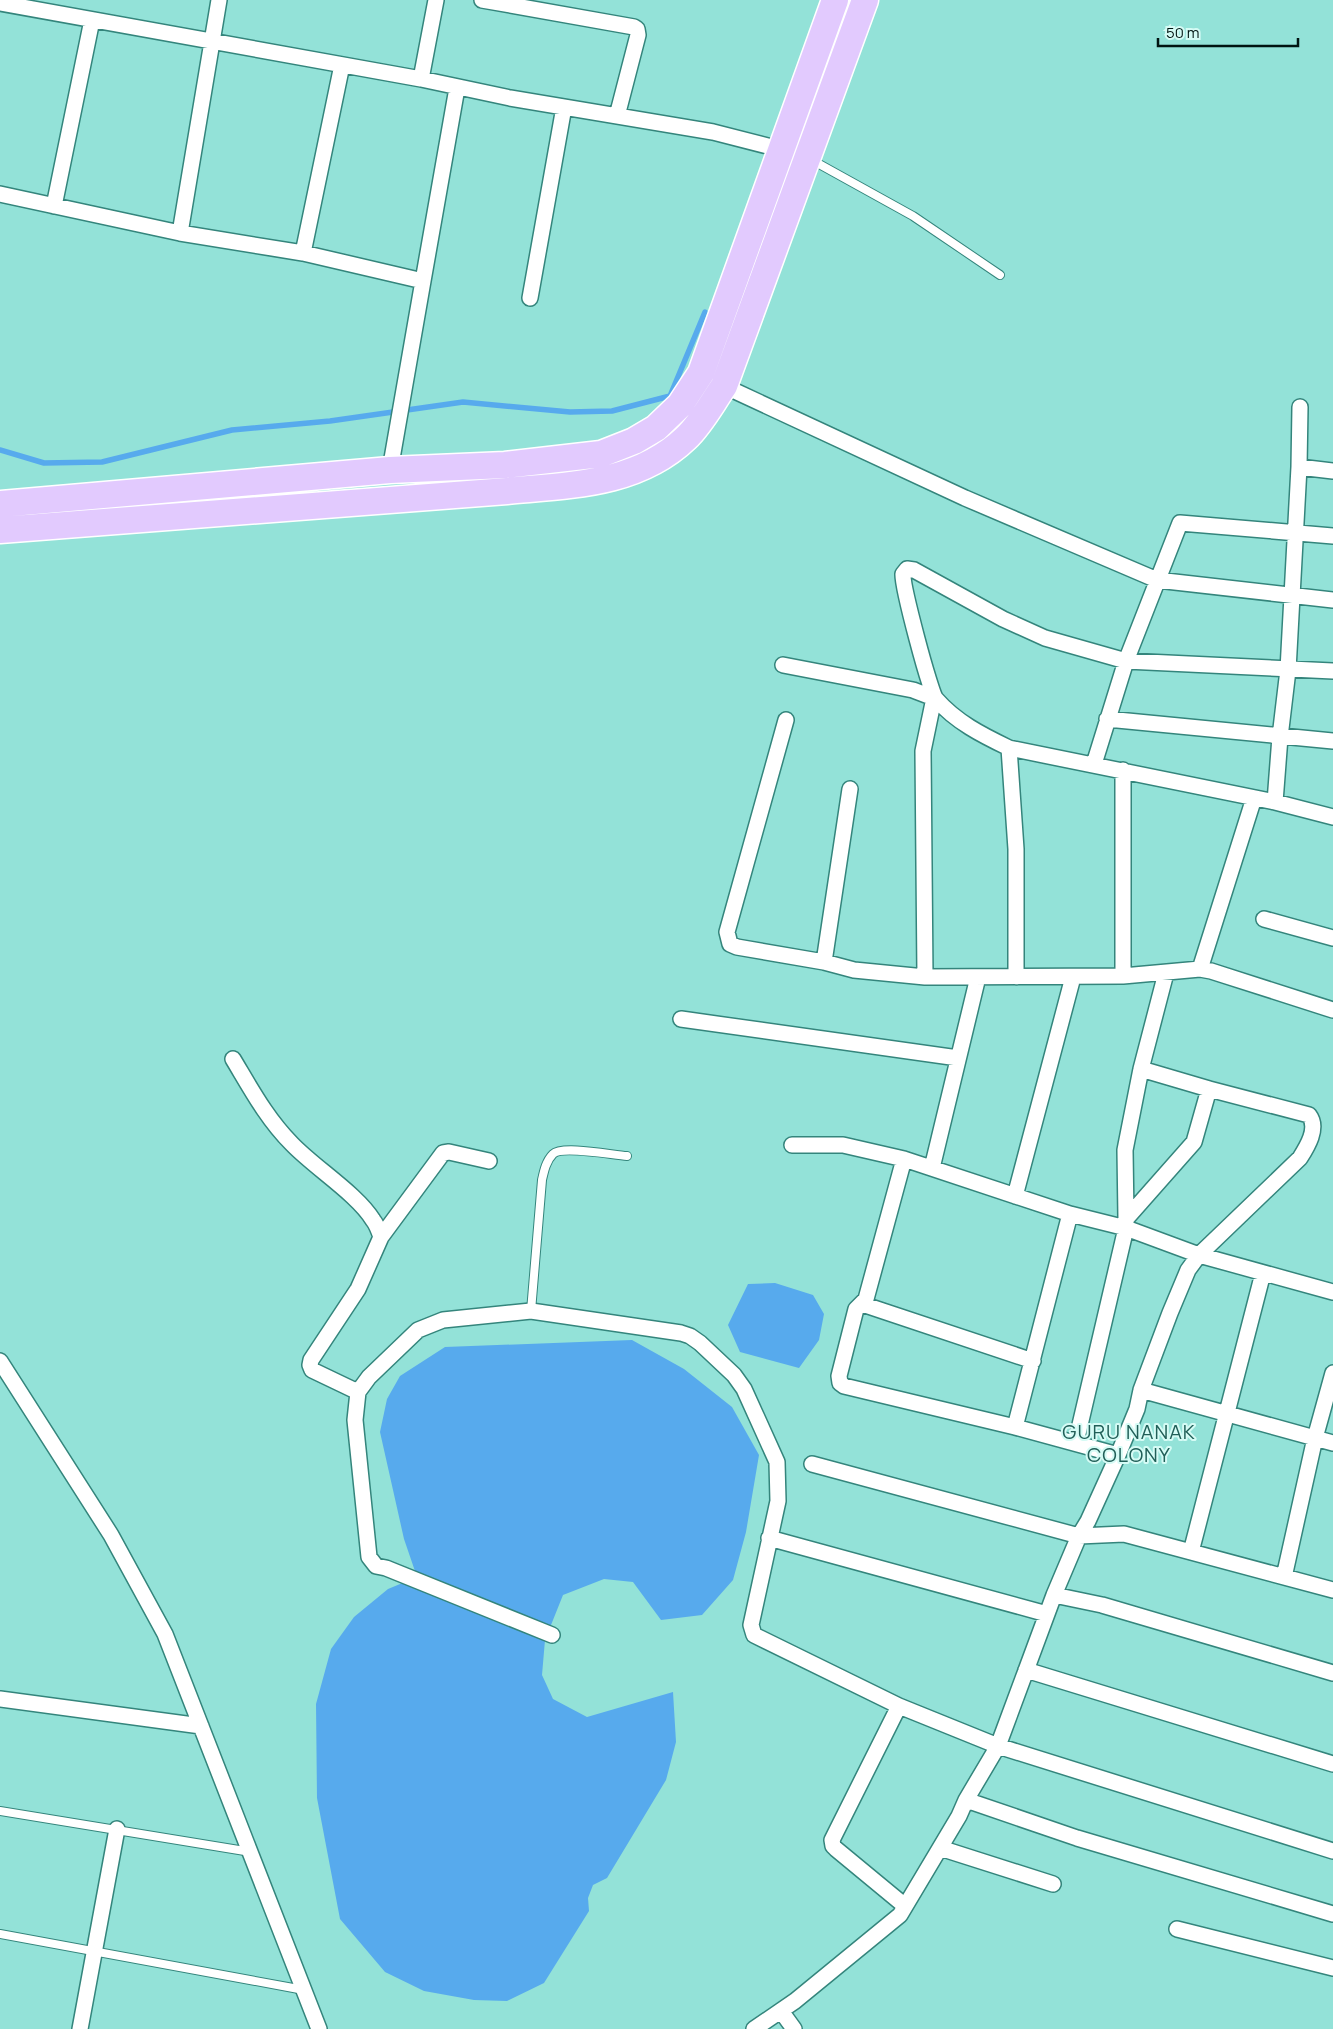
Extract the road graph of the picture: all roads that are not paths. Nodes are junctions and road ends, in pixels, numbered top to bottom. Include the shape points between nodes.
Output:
1 (220, 0) edge
2 (436, 0) edge
3 (482, 0) edge
4 (836, 0) edge
5 (865, 0) edge
6 (0, 3) edge
7 (92, 20) junction
8 (212, 42) junction
9 (342, 65) junction
10 (421, 80) junction
11 (457, 88) junction
12 (564, 107) junction
13 (617, 116) junction
14 (783, 150) junction
15 (809, 157) junction
16 (0, 194) edge
17 (54, 206) junction
18 (180, 234) junction
19 (303, 253) junction
20 (1000, 274) dead end
21 (423, 281) junction
22 (530, 298) dead end
23 (724, 386) junction
24 (1300, 408) dead end
25 (1299, 468) junction
26 (390, 470) junction
27 (1333, 471) edge
28 (0, 504) edge
29 (0, 530) edge
30 (1296, 532) junction
31 (1333, 536) edge
32 (1157, 580) junction
33 (1292, 596) junction
34 (1333, 600) edge
35 (1126, 661) junction
36 (784, 665) dead end
37 (1288, 670) junction
38 (1333, 672) edge
39 (934, 698) junction
40 (1107, 719) junction
41 (786, 720) dead end
42 (1280, 737) junction
43 (1333, 741) edge
44 (1009, 748) junction
45 (1094, 764) junction
46 (1123, 770) junction
47 (850, 789) dead end
48 (1254, 798) junction
49 (1275, 802) junction
50 (1333, 817) edge
51 (1264, 919) dead end
52 (1333, 938) edge
53 (824, 962) junction
54 (1200, 969) junction
55 (1166, 973) junction
56 (1074, 976) junction
57 (1123, 976) junction
58 (925, 977) junction
59 (978, 977) junction
60 (1016, 978) junction
61 (1333, 1010) edge
62 (682, 1019) dead end
63 (958, 1058) junction
64 (233, 1059) dead end
65 (1141, 1069) junction
66 (1209, 1089) junction
67 (792, 1145) dead end
68 (627, 1156) dead end
69 (904, 1159) junction
70 (489, 1161) dead end
71 (932, 1168) junction
72 (1015, 1196) junction
73 (1070, 1214) junction
74 (1126, 1223) junction
75 (381, 1237) junction
76 (1199, 1255) junction
77 (1263, 1273) junction
78 (1333, 1292) edge
79 (862, 1304) junction
80 (531, 1311) junction
81 (0, 1361) edge
82 (1033, 1361) junction
83 (1333, 1373) edge
84 (1141, 1390) junction
85 (358, 1392) junction
86 (1226, 1414) junction
87 (1015, 1427) junction
88 (1315, 1438) junction
89 (1076, 1442) junction
90 (1333, 1443) edge
91 (1118, 1455) junction
92 (812, 1464) dead end
93 (1079, 1536) junction
94 (770, 1538) junction
95 (1191, 1552) junction
96 (1284, 1577) junction
97 (1333, 1590) edge
98 (1054, 1595) junction
99 (1047, 1614) junction
100 (552, 1635) dead end
101 (1026, 1670) junction
102 (1333, 1673) edge
103 (0, 1699) edge
104 (899, 1706) junction
105 (201, 1726) junction
106 (998, 1746) junction
107 (1333, 1764) edge
108 (966, 1800) junction
109 (0, 1811) edge
110 (117, 1830) junction
111 (940, 1848) junction
112 (1333, 1851) edge
113 (251, 1852) junction
114 (1053, 1884) dead end
115 (905, 1906) junction
116 (1333, 1914) edge
117 (1177, 1929) dead end
118 (0, 1934) edge
119 (94, 1951) junction
120 (1333, 1968) edge
121 (304, 1990) junction
122 (780, 2011) junction
123 (80, 2029) edge
124 (319, 2029) edge
125 (754, 2029) edge
126 (794, 2029) edge

1 - 8 street
2 - 10 street
3 - 13 street via 637,29
4 - 14 highway
5 - 15 highway
6 - 7 street
7 - 8 street
7 - 17 street
8 - 9 street
8 - 18 street
9 - 10 street
9 - 19 street
10 - 11 street
11 - 12 street
11 - 21 street
12 - 13 street
12 - 22 street
13 - 14 street via 713,132
14 - 15 street
14 - 26 highway via 701,373 680,405 656,428 601,454 505,465
15 - 20 lane via 913,216
15 - 23 highway
16 - 17 street
17 - 18 street
18 - 19 street
19 - 21 street
21 - 26 street
23 - 29 highway via 688,436 674,449 647,465 607,480 507,492
23 - 32 street via 965,498
24 - 25 street
25 - 27 street
25 - 30 street
26 - 28 highway
30 - 31 street
30 - 32 street via 1180,523
30 - 33 street
32 - 33 street
32 - 35 street
33 - 34 street
33 - 37 street
35 - 37 street
35 - 39 street via 1045,638 910,568 905,571 903,579
35 - 40 street
36 - 39 street via 913,690
37 - 38 street
37 - 42 street
39 - 44 street via 962,723
39 - 58 street via 923,751
40 - 42 street
40 - 45 street
41 - 53 street via 728,939 737,947
42 - 43 street
42 - 49 street
44 - 45 street
44 - 60 street via 1016,849
45 - 46 street
46 - 48 street
46 - 57 street
47 - 53 street
48 - 49 street
48 - 54 street
49 - 50 street
51 - 52 street
53 - 58 street via 854,970
54 - 55 street
54 - 61 street
55 - 57 street
55 - 65 street
56 - 57 street
56 - 60 street
56 - 72 street
58 - 59 street
59 - 60 street
59 - 63 street
62 - 63 street
63 - 71 street
64 - 75 street via 268,1117 291,1144 359,1203 373,1220
65 - 66 street
65 - 74 street via 1126,1150
66 - 74 street via 1194,1142
66 - 76 street via 1309,1115 1312,1122 1310,1141 1300,1158
67 - 69 street via 844,1145
68 - 80 lane via 564,1149 553,1153 542,1180
69 - 71 street
69 - 79 street
70 - 75 street via 444,1152
71 - 72 street
72 - 73 street
73 - 74 street
73 - 82 street
74 - 76 street
74 - 89 street
75 - 85 street via 358,1289 310,1365 312,1370
76 - 77 street
76 - 84 street via 1188,1270
77 - 78 street
77 - 86 street
79 - 82 street
79 - 87 street via 856,1309 840,1383
80 - 85 street via 443,1320 418,1330 369,1377
80 - 94 street via 690,1336 734,1375 744,1389 777,1462 778,1501
81 - 105 street via 111,1535 165,1634
82 - 87 street
83 - 88 street
84 - 86 street
84 - 91 street via 1137,1409
85 - 100 street via 355,1420 369,1558 372,1562
86 - 88 street
86 - 95 street
87 - 89 street
88 - 90 street
88 - 96 street
89 - 91 street
91 - 93 street
92 - 93 street
93 - 95 street via 1124,1534
93 - 98 street
94 - 99 street
94 - 104 street via 751,1625 754,1635
95 - 96 street
96 - 97 street
98 - 99 street
98 - 102 street via 1102,1605
99 - 101 street
101 - 106 street
101 - 107 street
103 - 105 street
104 - 106 street
104 - 115 street via 832,1840 836,1849
105 - 113 street
106 - 108 street
106 - 112 street
108 - 111 street
108 - 116 street via 1077,1838
109 - 110 lane
110 - 113 lane
110 - 119 street
111 - 114 street
111 - 115 street
113 - 121 street
115 - 122 street via 900,1915
117 - 120 street
118 - 119 lane
119 - 121 lane
119 - 123 street
121 - 124 street
122 - 125 street
122 - 126 street

